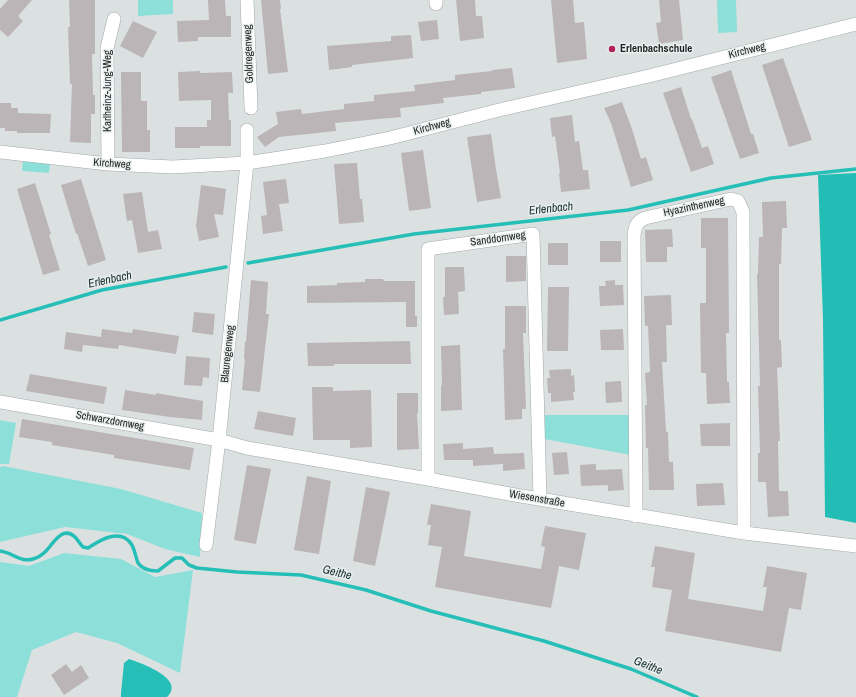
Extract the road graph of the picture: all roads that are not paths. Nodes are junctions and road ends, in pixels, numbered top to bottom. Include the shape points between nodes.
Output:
1 (247, 0) edge
2 (114, 19) dead end
3 (856, 24) edge
4 (251, 108) dead end
5 (247, 130) dead end
6 (0, 152) edge
7 (247, 163) junction
8 (108, 164) junction
9 (0, 402) edge
10 (219, 440) junction
11 (428, 479) junction
12 (540, 500) junction
13 (636, 516) junction
14 (744, 533) junction
15 (206, 545) dead end
16 (856, 546) edge

1 - 4 street, Goldregenweg
2 - 8 street, Karlheinz-Jung-Weg via 107,48
3 - 7 street, Kirchweg via 390,138
5 - 7 street
6 - 8 street, Kirchweg
7 - 8 street, Kirchweg via 173,167
7 - 10 street, Blauregenweg
9 - 10 street, Schwarzdornweg
10 - 11 street, Wiesenstraße via 247,448
10 - 15 street, Blauregenweg
11 - 12 street, Wiesenstraße
11 - 12 street, Sanddornweg via 428,249 532,234
12 - 13 street, Wiesenstraße
13 - 14 street, Wiesenstraße
13 - 14 street, Hyazinthenweg via 636,224 645,218 731,199 738,201 743,212
14 - 16 street, Wiesenstraße

